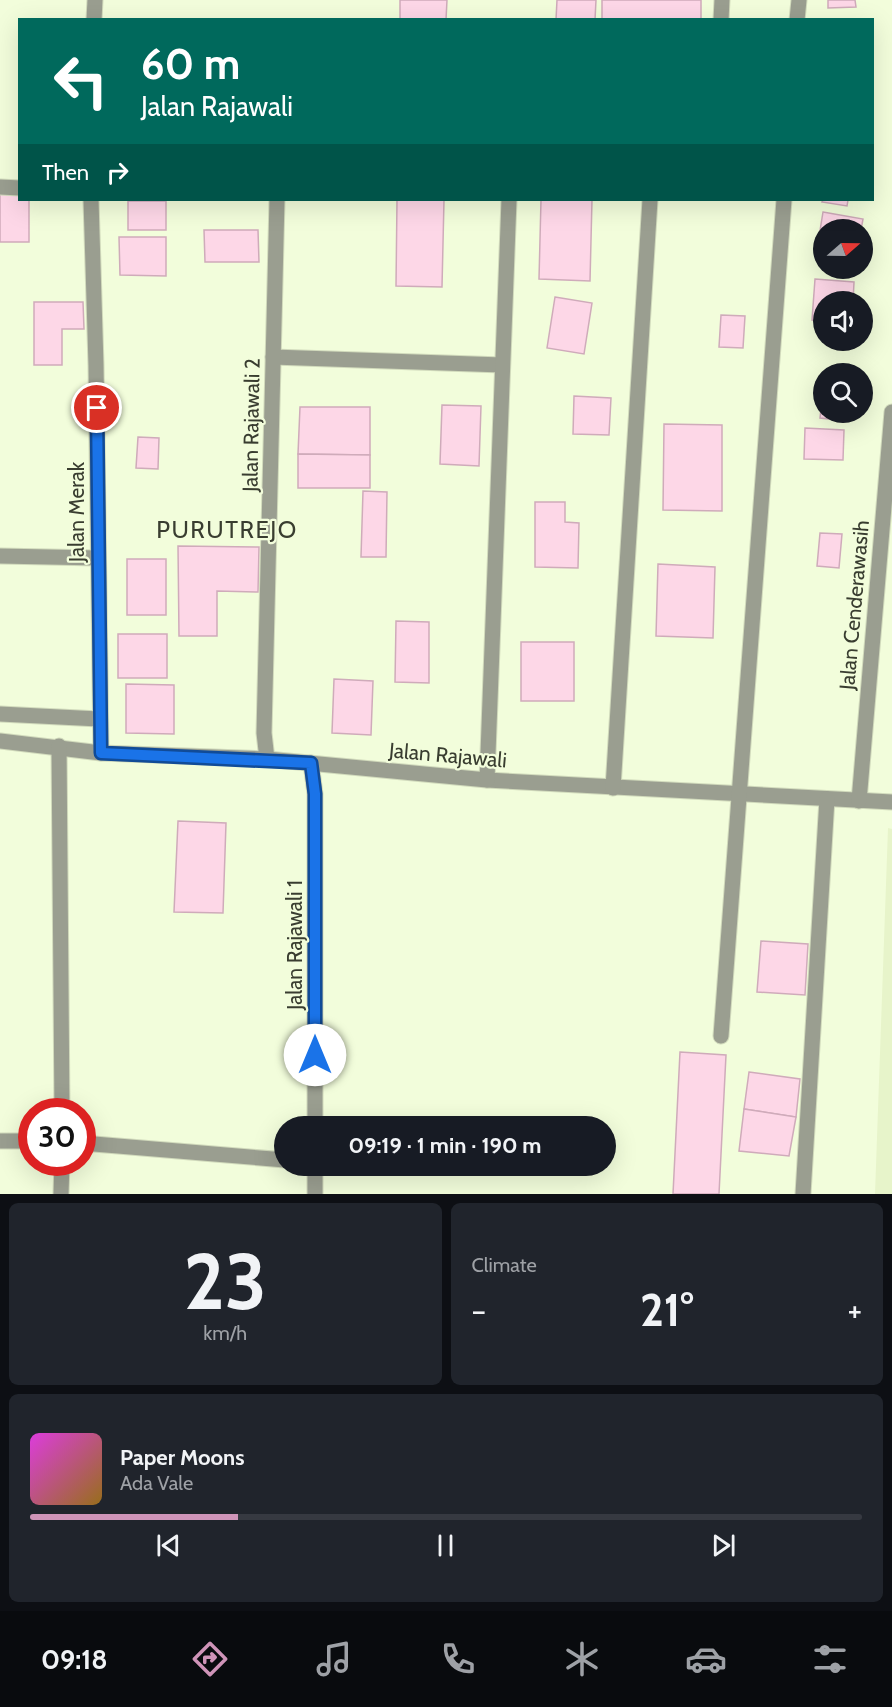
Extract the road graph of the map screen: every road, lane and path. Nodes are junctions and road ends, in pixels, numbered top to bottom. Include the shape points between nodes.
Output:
1 (95, 0) edge
2 (722, 0) edge
3 (799, 0) edge
4 (94, 18) edge
5 (721, 18) edge
6 (797, 18) edge
7 (0, 187) edge
8 (18, 188) edge
9 (91, 201) edge
10 (277, 201) edge
11 (509, 201) edge
12 (650, 201) edge
13 (784, 201) edge
14 (273, 357) junction
15 (502, 365) junction
16 (892, 412) edge
17 (0, 556) edge
18 (98, 558) junction
19 (0, 714) edge
20 (99, 719) junction
21 (0, 741) edge
22 (59, 746) junction
23 (101, 753) junction
24 (267, 759) junction
25 (311, 763) junction
26 (487, 780) junction
27 (613, 788) junction
28 (739, 792) junction
29 (827, 799) junction
30 (859, 801) junction
31 (892, 802) edge
32 (721, 1036) dead end
33 (62, 1098) edge
34 (315, 1116) edge
35 (0, 1141) edge
36 (18, 1141) edge
37 (96, 1144) edge
38 (274, 1159) edge
39 (62, 1176) edge
40 (315, 1176) edge
41 (61, 1194) edge
42 (315, 1194) edge
43 (802, 1194) edge

1 - 4 street
2 - 5 street
3 - 6 street
7 - 8 street
9 - 18 street, Jalan Merak
10 - 14 street, Jalan Rajawali 2
11 - 15 street
12 - 27 street
13 - 28 street
14 - 15 street
14 - 24 street, Jalan Rajawali 2 via 264,733
15 - 26 street
16 - 30 street, Jalan Cenderawasih
17 - 18 street
18 - 20 street, Jalan Merak
19 - 20 street
20 - 23 street, Jalan Merak
21 - 22 street, Jalan Rajawali
22 - 23 street, Jalan Rajawali
22 - 33 street
23 - 24 street, Jalan Rajawali
24 - 25 street, Jalan Rajawali
25 - 26 street, Jalan Rajawali
25 - 34 street, Jalan Rajawali 1 via 315,794
26 - 27 street, Jalan Rajawali
27 - 28 street, Jalan Rajawali
28 - 29 street, Jalan Rajawali
28 - 32 street
29 - 30 street, Jalan Rajawali
29 - 43 street
30 - 31 street, Jalan Rajawali
35 - 36 street
37 - 38 street
39 - 41 street
40 - 42 street

